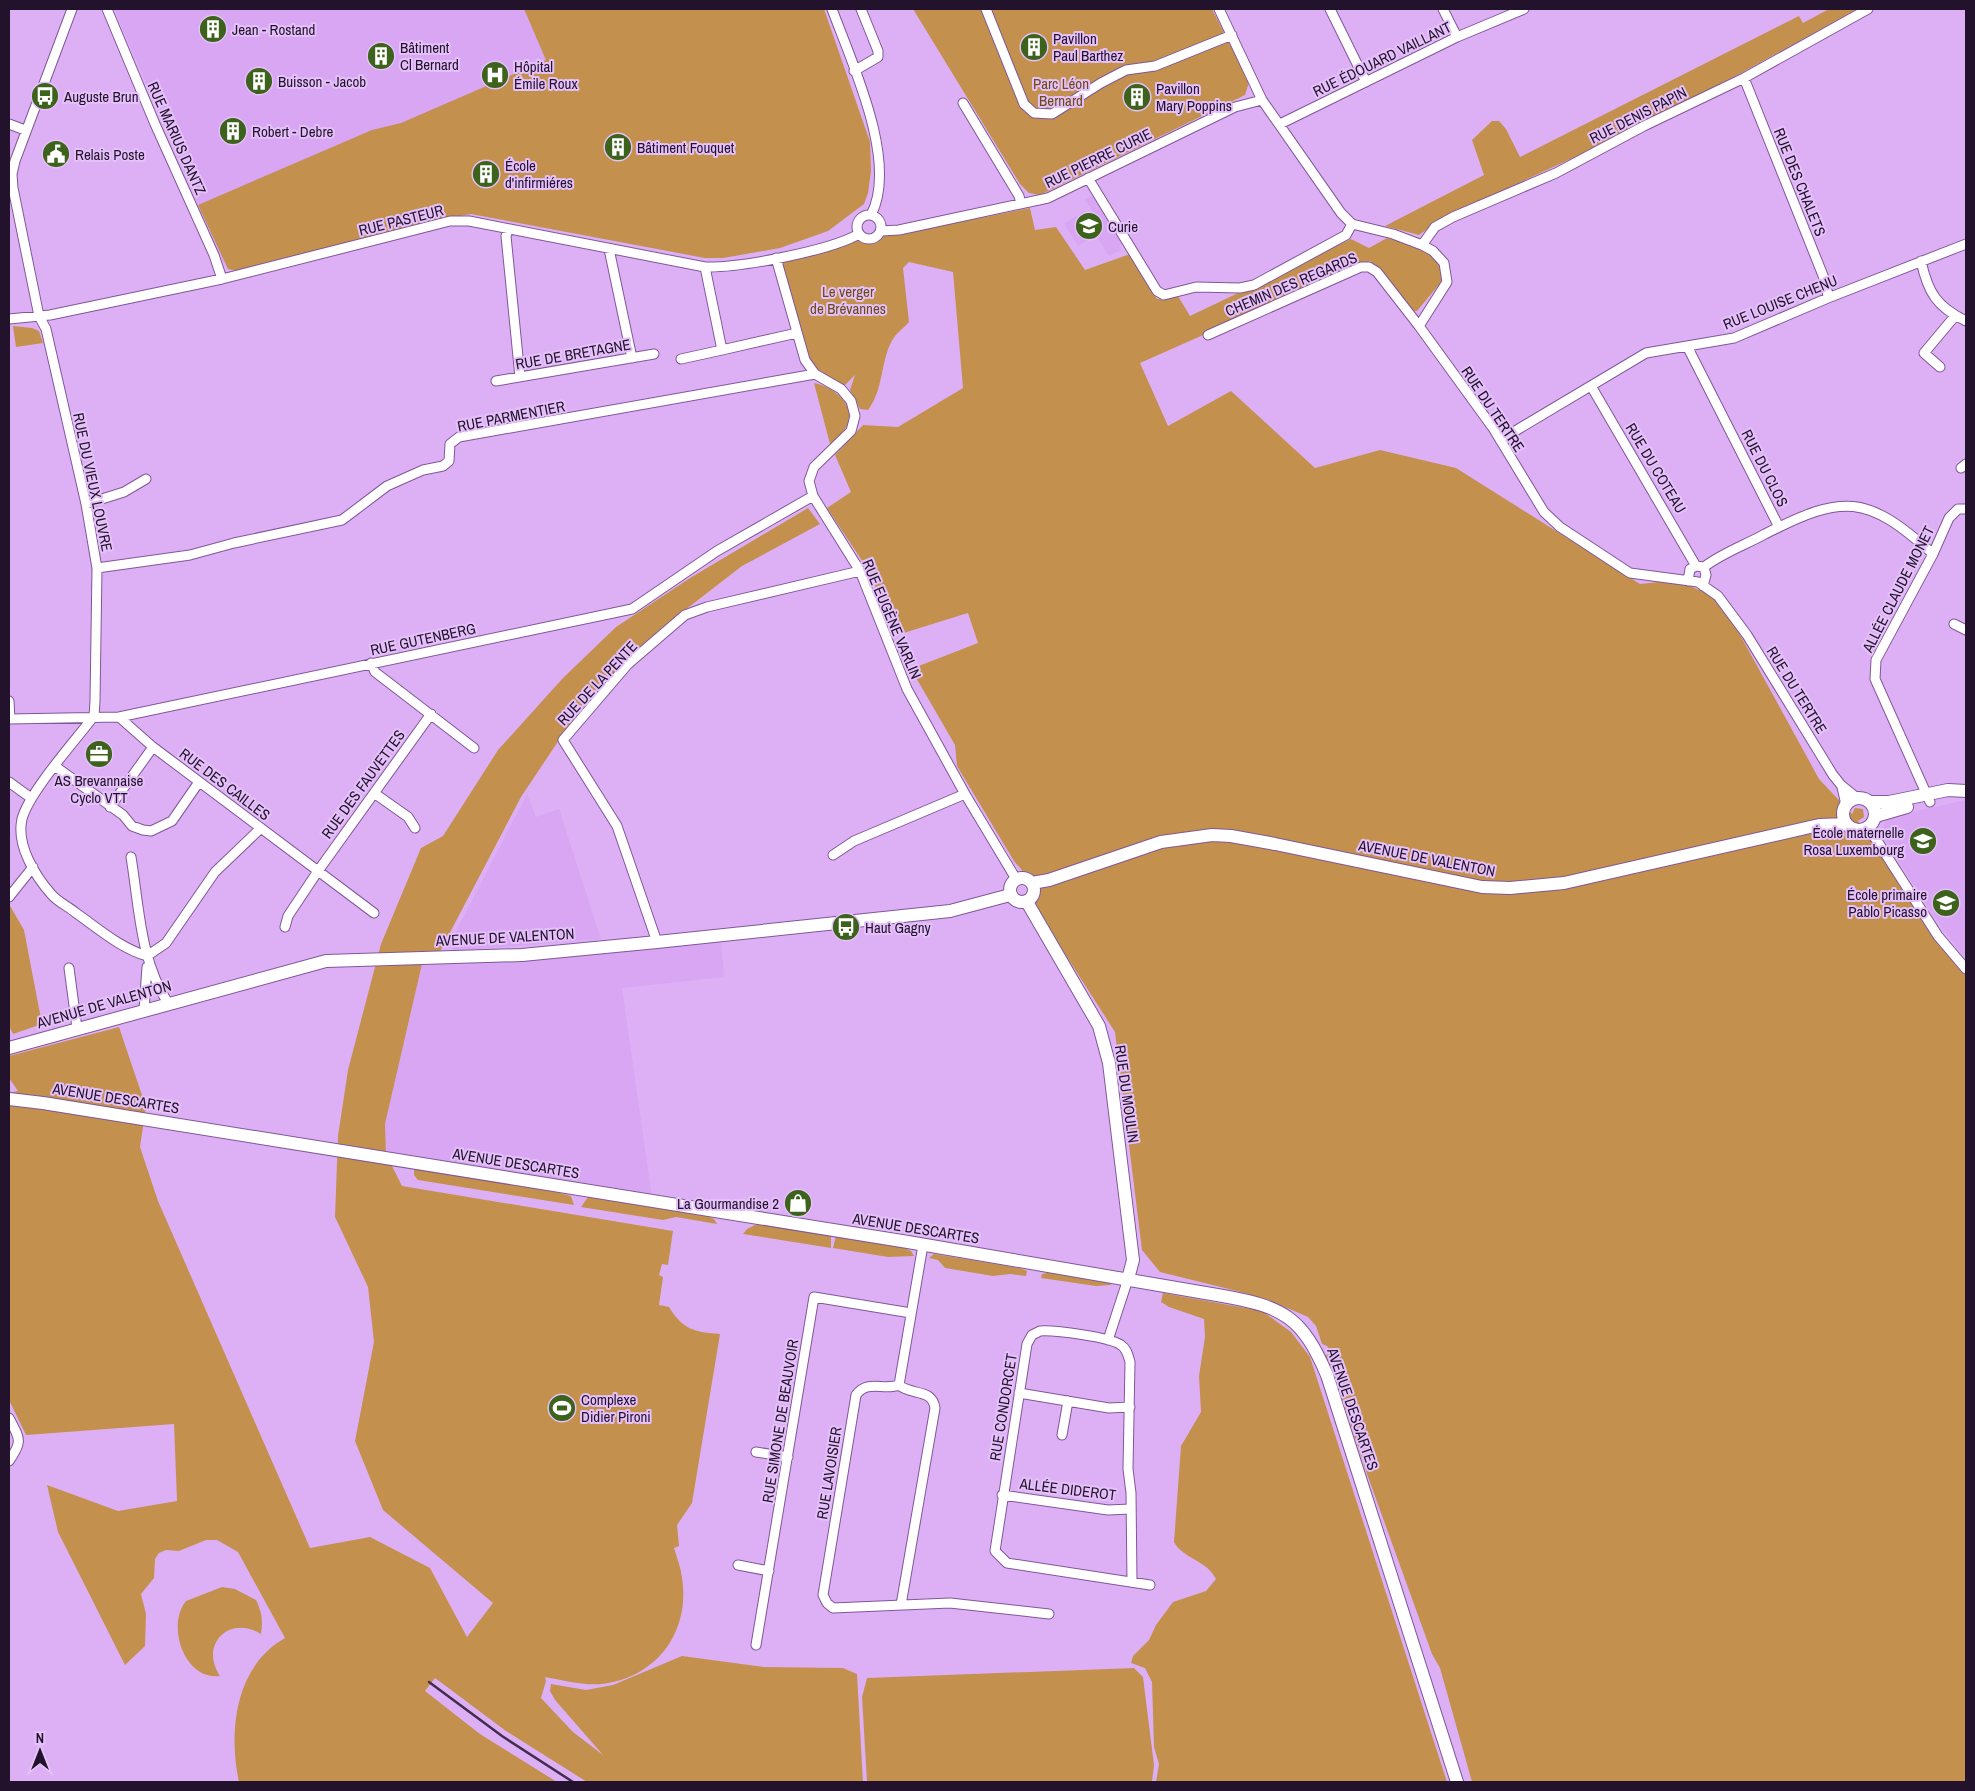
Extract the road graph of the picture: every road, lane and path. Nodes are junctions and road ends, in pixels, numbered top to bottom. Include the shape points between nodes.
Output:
1 (72, 9) edge
2 (106, 9) edge
3 (832, 9) edge
4 (861, 9) edge
5 (986, 9) edge
6 (1219, 9) edge
7 (1330, 9) edge
8 (1443, 9) edge
9 (1524, 9) edge
10 (1868, 9) edge
11 (1232, 35) junction
12 (1457, 37) junction
13 (854, 71) junction
14 (1744, 78) junction
15 (1366, 82) junction
16 (1262, 100) junction
17 (963, 103) dead end
18 (9, 124) edge
19 (1280, 124) junction
20 (25, 130) junction
21 (1088, 178) junction
22 (1021, 204) junction
23 (871, 214) junction
24 (1352, 224) junction
25 (508, 230) junction
26 (881, 231) junction
27 (859, 234) junction
28 (1966, 244) edge
29 (1422, 245) junction
30 (609, 249) junction
31 (776, 258) junction
32 (1921, 261) junction
33 (705, 267) junction
34 (222, 279) junction
35 (1828, 298) junction
36 (39, 316) junction
37 (1955, 316) junction
38 (9, 319) edge
39 (1966, 321) edge
40 (1419, 326) junction
41 (797, 333) junction
42 (1208, 335) dead end
43 (1687, 346) junction
44 (722, 350) junction
45 (654, 354) dead end
46 (632, 358) junction
47 (681, 359) dead end
48 (1940, 367) dead end
49 (815, 374) junction
50 (520, 377) junction
51 (496, 381) dead end
52 (1591, 386) junction
53 (1500, 440) junction
54 (146, 479) dead end
55 (813, 496) junction
56 (86, 504) junction
57 (1966, 509) edge
58 (1779, 527) junction
59 (1933, 554) junction
60 (1700, 566) junction
61 (97, 568) junction
62 (860, 571) junction
63 (1688, 581) junction
64 (1703, 586) junction
65 (1954, 624) dead end
66 (1966, 630) edge
67 (371, 664) junction
68 (9, 701) edge
69 (431, 714) junction
70 (94, 716) junction
71 (118, 716) junction
72 (9, 719) edge
73 (153, 747) junction
74 (474, 748) dead end
75 (56, 767) junction
76 (9, 782) edge
77 (199, 782) junction
78 (1966, 792) edge
79 (374, 793) junction
80 (965, 794) junction
81 (30, 798) junction
82 (1928, 798) junction
83 (1870, 802) junction
84 (110, 807) junction
85 (1848, 810) junction
86 (1876, 816) junction
87 (261, 828) junction
88 (415, 828) dead end
89 (1866, 830) junction
90 (833, 855) dead end
91 (131, 857) dead end
92 (32, 867) junction
93 (318, 871) junction
94 (1016, 879) junction
95 (1032, 883) junction
96 (1010, 895) junction
97 (9, 897) edge
98 (1027, 902) junction
99 (374, 912) dead end
100 (285, 927) dead end
101 (657, 942) junction
102 (147, 956) junction
103 (69, 968) dead end
104 (1966, 969) edge
105 (168, 1003) junction
106 (144, 1010) junction
107 (77, 1028) junction
108 (9, 1048) edge
109 (9, 1093) edge
110 (9, 1100) edge
111 (43, 1103) junction
112 (923, 1245) junction
113 (1128, 1279) junction
114 (911, 1313) junction
115 (1108, 1340) junction
116 (899, 1385) junction
117 (1019, 1393) junction
118 (1068, 1401) junction
119 (1130, 1407) junction
120 (9, 1418) edge
121 (1062, 1435) dead end
122 (756, 1452) dead end
123 (788, 1458) junction
124 (9, 1461) edge
125 (1002, 1495) junction
126 (1131, 1510) junction
127 (738, 1565) dead end
128 (769, 1571) junction
129 (1132, 1582) junction
130 (1150, 1585) dead end
131 (901, 1605) junction
132 (1049, 1614) dead end
133 (756, 1645) dead end
134 (1457, 1782) edge

1 - 20 street, RUE DU VIEUX LOUVRE
2 - 34 street, RUE MARIUS DANTZ
3 - 13 street
4 - 13 street via 878,57
5 - 11 street via 1024,104 1034,113 1052,114 1126,70 1155,66
6 - 11 street
7 - 15 street
8 - 12 street
9 - 12 street, RUE ÉDOUARD VAILLANT
10 - 14 street, RUE DENIS PAPIN
11 - 16 street
12 - 15 street, RUE ÉDOUARD VAILLANT
13 - 23 street via 879,152 876,206
14 - 29 street, RUE DENIS PAPIN via 1556,173 1453,217 1436,227
14 - 35 street, RUE DES CHALETS via 1826,283
15 - 19 street, RUE ÉDOUARD VAILLANT
16 - 19 street
16 - 21 street, RUE PIERRE CURIE via 1234,107
17 - 22 street
18 - 20 street
19 - 24 street
20 - 36 street, RUE DU VIEUX LOUVRE via 14,161 13,188
21 - 22 street, RUE PIERRE CURIE via 1048,198
21 - 24 street via 1158,291 1164,294 1196,287 1240,288 1254,285 1346,235
22 - 26 street, RUE PIERRE CURIE
23 - 26 street via 878,219
23 - 27 street via 859,218 856,226
24 - 29 street
25 - 30 street, RUE PASTEUR
25 - 34 street, RUE PASTEUR via 469,221 450,221
25 - 50 street
26 - 27 street via 869,240
27 - 31 street, RUE PASTEUR via 844,242
28 - 32 street, RUE LOUISE CHENU
29 - 40 street via 1444,263 1447,282
30 - 33 street, RUE PASTEUR
30 - 46 street
31 - 33 street, RUE PASTEUR
31 - 41 street
32 - 35 street, RUE LOUISE CHENU
32 - 37 street via 1931,292 1946,311
33 - 44 street
34 - 36 street, RUE PASTEUR
35 - 43 street, RUE LOUISE CHENU via 1734,338
36 - 38 street, RUE PASTEUR
36 - 56 street, RUE DU VIEUX LOUVRE via 46,329
37 - 39 street
37 - 48 street via 1924,353
40 - 42 street, CHEMIN DES REGARDS via 1377,272 1361,267
40 - 53 street, RUE DU TERTRE
41 - 44 street
41 - 49 street via 804,360
43 - 52 street, RUE LOUISE CHENU via 1646,353
43 - 58 street, RUE DU CLOS
44 - 47 street
45 - 46 street, RUE DE BRETAGNE
46 - 50 street, RUE DE BRETAGNE
49 - 55 street via 841,389 851,401 855,416 851,431 814,467 809,481
49 - 61 street, RUE PARMENTIER via 459,438 450,444 449,461 444,466 423,470 387,486 342,520 190,555
50 - 51 street, RUE DE BRETAGNE
52 - 53 street, RUE LOUISE CHENU
52 - 60 street, RUE DU COTEAU
53 - 63 street, RUE DU TERTRE via 1544,512 1577,540 1630,572
54 - 56 street via 124,492
55 - 62 street, RUE EUGÈNE VARLIN
55 - 67 street, RUE GUTENBERG via 717,551 632,609
56 - 61 street, RUE DU VIEUX LOUVRE
57 - 59 street, ALLÉE CLAUDE MONET via 1958,509 1949,518
58 - 59 street via 1825,508 1853,506 1877,512 1905,529
58 - 60 street, RUE DU CLOS
59 - 82 street, ALLÉE CLAUDE MONET via 1876,660 1875,679
60 - 63 street via 1690,569
60 - 64 street via 1706,575
61 - 70 street, RUE DU VIEUX LOUVRE
62 - 80 street, RUE EUGÈNE VARLIN via 907,689
62 - 101 street, RUE DE LA PENTE via 685,615 628,664 563,740 617,826
63 - 64 street, RUE DU TERTRE
64 - 85 street, RUE DU TERTRE via 1718,596 1747,635 1841,785
65 - 66 street
67 - 69 street via 375,672
67 - 71 street, RUE GUTENBERG
68 - 72 street
69 - 74 street
69 - 79 street, RUE DES FAUVETTES
70 - 71 street, RUE GUTENBERG
70 - 72 street, RUE GUTENBERG
70 - 75 street
71 - 73 street, RUE DES CAILLES
73 - 77 street, RUE DES CAILLES
73 - 84 street
75 - 81 street
75 - 84 street
76 - 81 street
77 - 84 street via 172,821 151,831 132,826
77 - 87 street, RUE DES CAILLES
78 - 82 main road
79 - 88 street via 408,817
79 - 93 street, RUE DES FAUVETTES
80 - 90 street via 854,841
80 - 94 street, RUE EUGÈNE VARLIN
81 - 92 street via 21,828 25,853
82 - 83 main road
82 - 86 main road
83 - 85 main road
83 - 86 main road
85 - 89 main road via 1859,831
85 - 95 main road, AVENUE DE VALENTON via 1819,825 1564,883 1518,888 1473,886 1275,844 1212,835 1161,842
86 - 89 main road
87 - 93 street, RUE DES CAILLES
87 - 102 street via 215,872 166,942
89 - 104 street via 1876,839 1938,936
91 - 102 street
92 - 97 street
92 - 102 street via 52,895 128,950
93 - 99 street, RUE DES CAILLES
93 - 100 street, RUE DES FAUVETTES via 288,916
94 - 95 main road via 1027,879
94 - 96 main road via 1009,888
95 - 98 main road via 1034,890
96 - 98 main road via 1018,902
96 - 101 main road, AVENUE DE VALENTON via 950,911
98 - 113 main road, RUE DU MOULIN via 1099,1026 1107,1054 1133,1260
101 - 105 main road, AVENUE DE VALENTON via 522,955 326,961
102 - 105 street via 156,984
102 - 106 street
103 - 107 street
105 - 106 main road, AVENUE DE VALENTON
106 - 107 main road, AVENUE DE VALENTON
107 - 108 main road, AVENUE DE VALENTON
109 - 111 main road, AVENUE DESCARTES
110 - 111 main road, AVENUE DESCARTES
111 - 112 main road, AVENUE DESCARTES
112 - 113 main road, AVENUE DESCARTES
112 - 114 street
113 - 115 street
113 - 134 main road, AVENUE DESCARTES via 1275,1308 1293,1320 1310,1339 1327,1375
114 - 116 street
114 - 123 street, RUE SIMONE DE BEAUVOIR via 814,1297
115 - 117 street, RUE CONDORCET via 1049,1331 1032,1335 1027,1344
115 - 119 street, RUE CONDORCET via 1127,1350
116 - 131 street, RUE LAVOISIER via 906,1391 928,1394 935,1408
116 - 131 street, RUE LAVOISIER via 890,1388 870,1385 862,1387 856,1395 823,1595 834,1608
117 - 118 street
117 - 125 street, RUE CONDORCET
118 - 119 street via 1109,1408
118 - 121 street
119 - 126 street, RUE CONDORCET via 1128,1469
120 - 124 street via 18,1436 19,1447
122 - 123 street
123 - 128 street, RUE SIMONE DE BEAUVOIR
125 - 126 street, ALLÉE DIDEROT via 1108,1510
125 - 129 street, RUE CONDORCET via 994,1543 994,1551 999,1558 1007,1563
126 - 129 street, RUE CONDORCET
127 - 128 street
128 - 133 street, RUE SIMONE DE BEAUVOIR
129 - 130 street, RUE CONDORCET
131 - 132 street via 950,1603

